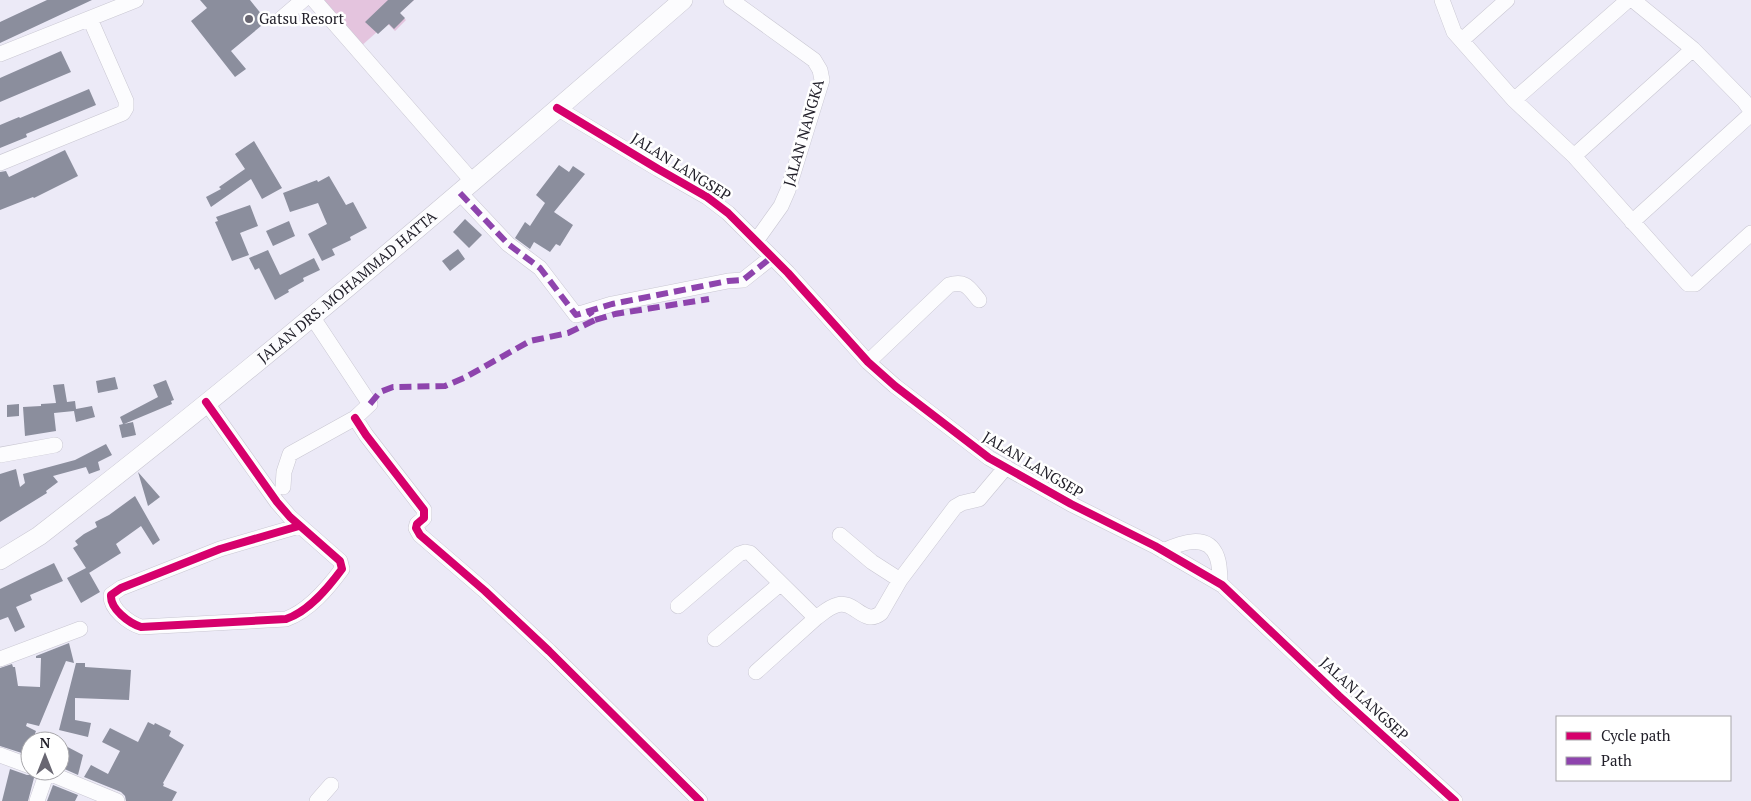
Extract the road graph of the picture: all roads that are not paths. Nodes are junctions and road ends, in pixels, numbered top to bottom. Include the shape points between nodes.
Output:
1 (136, 0) edge
2 (303, 0) edge
3 (314, 0) edge
4 (731, 0) edge
5 (1442, 0) edge
6 (1507, 0) edge
7 (1628, 0) edge
8 (1633, 0) edge
9 (680, 1) edge
10 (282, 18) dead end
11 (90, 19) junction
12 (1462, 40) junction
13 (1694, 49) junction
14 (0, 54) edge
15 (1514, 100) junction
16 (557, 108) junction
17 (1751, 113) edge
18 (1574, 156) junction
19 (0, 163) edge
20 (466, 188) junction
21 (1632, 222) junction
22 (1751, 233) edge
23 (756, 241) junction
24 (772, 257) junction
25 (979, 300) dead end
26 (313, 318) junction
27 (868, 362) junction
28 (206, 402) junction
29 (355, 418) junction
30 (55, 445) dead end
31 (0, 455) edge
32 (1006, 467) junction
33 (283, 487) dead end
34 (295, 522) junction
35 (840, 535) dead end
36 (1163, 551) junction
37 (0, 560) edge
38 (900, 580) junction
39 (780, 584) junction
40 (1220, 584) junction
41 (678, 606) dead end
42 (816, 618) junction
43 (80, 629) dead end
44 (715, 639) dead end
45 (0, 659) edge
46 (756, 672) dead end
47 (0, 755) edge
48 (20, 762) edge
49 (43, 781) edge
50 (68, 781) edge
51 (331, 785) dead end
52 (37, 801) edge
53 (117, 801) edge
54 (317, 801) edge
55 (700, 801) edge
56 (1455, 801) edge

1 - 11 street
2 - 10 street
3 - 20 street via 448,152
4 - 23 street, JALAN NANGKA via 814,60 822,80 788,190 781,206
5 - 12 street via 1454,32
6 - 12 street
7 - 15 street
8 - 13 street
9 - 16 main road, JALAN DRS. MOHAMMAD HATTA
11 - 14 street
11 - 19 street via 126,100 123,113
12 - 15 street
13 - 17 street via 1744,100
13 - 18 street
15 - 18 street
16 - 20 main road, JALAN DRS. MOHAMMAD HATTA
16 - 23 street, JALAN LANGSEP via 708,197
17 - 21 street
18 - 21 street
20 - 24 street via 508,244 540,268 576,314 612,304 743,280
20 - 26 main road, JALAN DRS. MOHAMMAD HATTA
21 - 22 street via 1688,284 1695,284
23 - 24 street, JALAN LANGSEP
24 - 27 street, JALAN LANGSEP
25 - 27 street via 968,286 949,285
26 - 28 main road, JALAN DRS. MOHAMMAD HATTA
26 - 29 street via 370,404
27 - 32 street, JALAN LANGSEP via 895,386
28 - 34 street via 277,502
28 - 37 main road, JALAN DRS. MOHAMMAD HATTA via 46,530
29 - 33 street via 290,454
29 - 55 street via 424,510 424,518 416,528 420,535 549,651
30 - 31 street
32 - 36 street, JALAN LANGSEP
32 - 38 street via 979,499 955,507
34 - 34 street via 340,561 342,569 325,590 291,617 141,627 130,622 111,601 111,596 121,588
35 - 38 street
36 - 40 street, JALAN LANGSEP
36 - 40 street via 1193,540 1204,542 1217,556
38 - 42 street via 876,616 866,617 844,604 838,604
39 - 41 street via 750,553 744,552
39 - 42 street
39 - 44 street
40 - 56 street, JALAN LANGSEP
42 - 46 street
43 - 45 street
47 - 48 street
49 - 52 street
50 - 53 street
51 - 54 street

